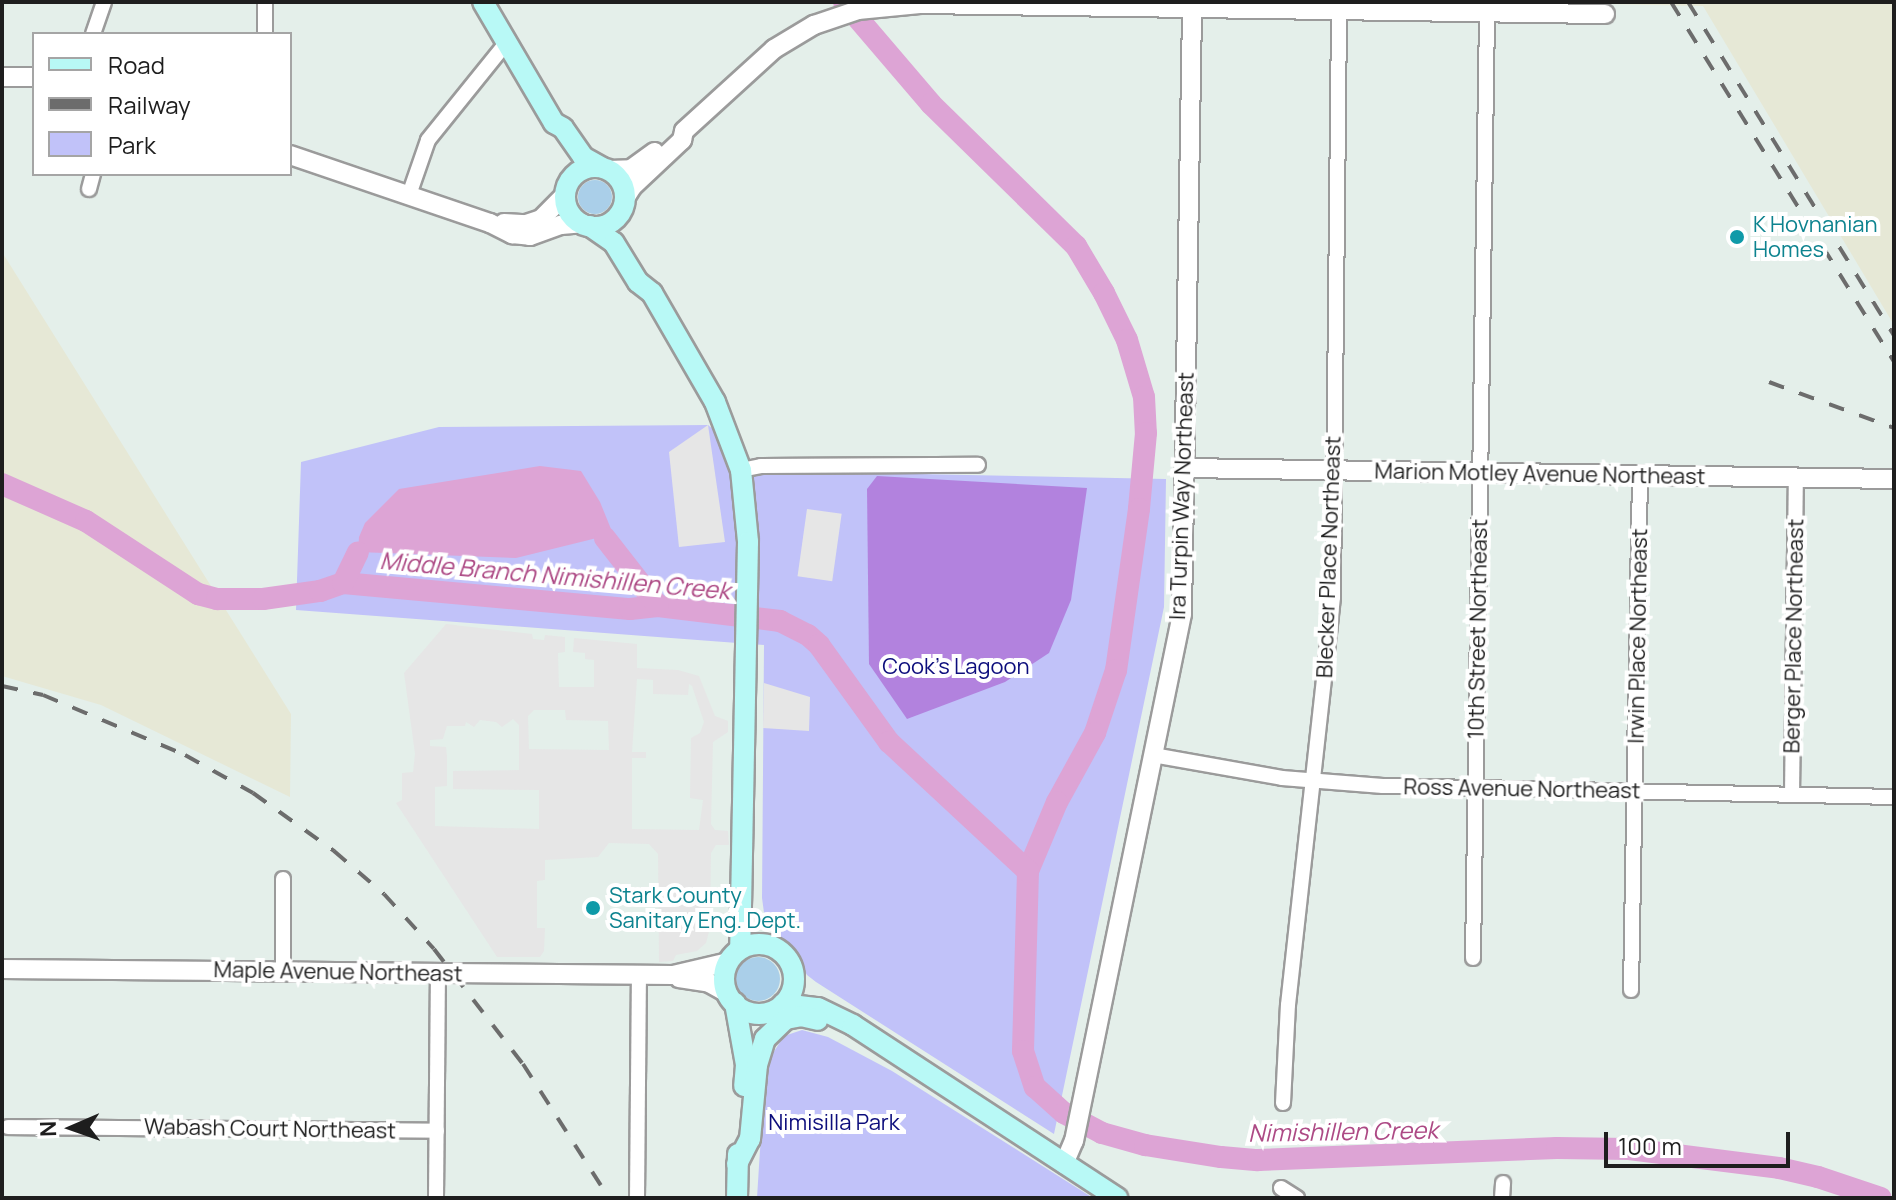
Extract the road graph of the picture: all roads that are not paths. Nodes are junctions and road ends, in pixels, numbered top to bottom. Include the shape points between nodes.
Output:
1 (104, 2) edge
2 (265, 2) edge
3 (483, 2) edge
4 (1192, 8) junction
5 (1339, 10) junction
6 (1487, 13) junction
7 (1605, 14) dead end
8 (94, 32) edge
9 (265, 32) edge
10 (507, 42) junction
11 (2, 77) edge
12 (32, 77) edge
13 (554, 123) junction
14 (684, 131) junction
15 (292, 156) edge
16 (604, 169) junction
17 (566, 193) junction
18 (409, 195) junction
19 (624, 203) junction
20 (490, 223) junction
21 (586, 224) junction
22 (652, 293) junction
23 (978, 465) dead end
24 (1185, 468) junction
25 (741, 470) junction
26 (1334, 471) junction
27 (1480, 473) junction
28 (1640, 475) junction
29 (1796, 477) junction
30 (1894, 479) edge
31 (1153, 755) junction
32 (1313, 781) junction
33 (1476, 790) junction
34 (1635, 791) junction
35 (1792, 795) junction
36 (1894, 797) edge
37 (283, 879) dead end
38 (743, 893) junction
39 (767, 945) junction
40 (734, 956) junction
41 (1473, 958) dead end
42 (2, 969) edge
43 (283, 971) junction
44 (438, 973) junction
45 (639, 974) junction
46 (673, 975) junction
47 (794, 977) junction
48 (1631, 990) dead end
49 (731, 998) junction
50 (778, 1007) junction
51 (853, 1025) junction
52 (906, 1060) junction
53 (746, 1065) junction
54 (1283, 1103) dead end
55 (8, 1127) dead end
56 (437, 1131) junction
57 (737, 1164) junction
58 (1064, 1164) junction
59 (1281, 1188) dead end
60 (436, 1198) edge
61 (637, 1198) edge
62 (737, 1198) edge
63 (1117, 1198) edge
64 (1297, 1198) edge

1 - 8 street
2 - 9 street
3 - 10 main road
4 - 5 street
4 - 14 street via 884,6 831,18 774,49
4 - 24 street, Ira Turpin Way Northeast
5 - 6 street
5 - 26 street, Blecker Place Northeast
6 - 7 street
6 - 27 street, 10th Street Northeast
10 - 13 main road
10 - 18 street via 428,140
11 - 12 street
13 - 16 main road via 583,157
13 - 17 main road via 553,135 567,165
14 - 16 street via 675,132 636,166
14 - 19 street via 682,140 632,187
15 - 18 street
16 - 17 main road via 579,171
16 - 19 main road via 620,181
17 - 20 street via 538,220
17 - 21 main road via 569,211
18 - 20 street
19 - 21 main road via 611,221
19 - 22 main road via 626,233 650,277
20 - 21 street via 526,236
21 - 22 main road via 614,243 638,282
22 - 25 main road via 715,402
23 - 25 street
24 - 26 street, Marion Motley Avenue Northeast
24 - 31 street, Ira Turpin Way Northeast via 1182,614
25 - 38 main road via 748,524
26 - 27 street, Marion Motley Avenue Northeast
26 - 32 street, Blecker Place Northeast via 1333,597
27 - 28 street, Marion Motley Avenue Northeast
27 - 33 street, 10th Street Northeast
28 - 29 street, Marion Motley Avenue Northeast
28 - 34 street, Irwin Place Northeast
29 - 30 street, Marion Motley Avenue Northeast
29 - 35 street, Berger Place Northeast
31 - 32 street, Ross Avenue Northeast
31 - 58 street, Ira Turpin Way Northeast via 1074,1141
32 - 33 street, Ross Avenue Northeast
32 - 54 street, Blecker Place Northeast via 1288,1005
33 - 34 street, Ross Avenue Northeast
33 - 41 street, 10th Street Northeast
34 - 35 street, Ross Avenue Northeast
34 - 48 street, Irwin Place Northeast
35 - 36 street, Ross Avenue Northeast
37 - 43 street
38 - 39 main road
38 - 40 main road
39 - 40 main road
39 - 47 main road via 787,958
40 - 46 street, Maple Avenue Northeast
40 - 49 main road via 724,980
42 - 43 street, Maple Avenue Northeast
43 - 44 street, Maple Avenue Northeast
44 - 45 street, Maple Avenue Northeast
44 - 56 street
45 - 46 street, Maple Avenue Northeast
45 - 61 street
46 - 49 street, Maple Avenue Northeast via 711,984
47 - 50 main road via 792,990
47 - 51 main road via 833,1002
49 - 50 main road via 753,1013
49 - 53 main road
50 - 51 main road via 812,1006
50 - 53 main road via 761,1024
51 - 52 main road
52 - 57 main road via 891,1060 814,1019 795,1017 778,1023 759,1055 750,1139
52 - 58 main road
53 - 57 main road
55 - 56 street, Wabash Court Northeast
56 - 60 street
57 - 62 main road
58 - 63 main road
59 - 64 street

